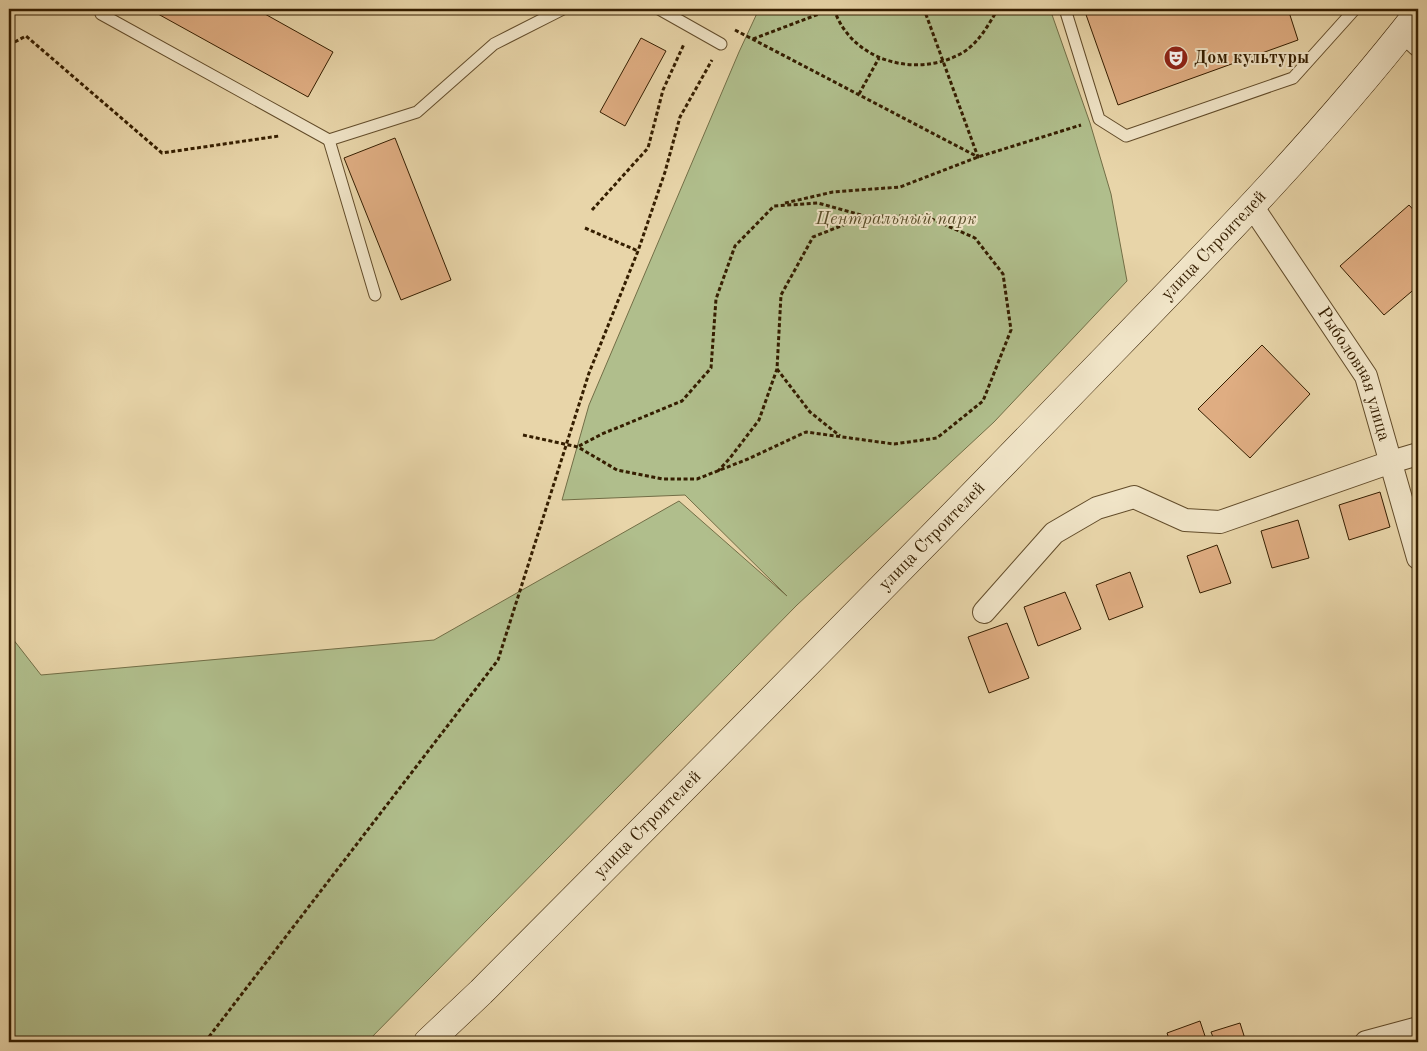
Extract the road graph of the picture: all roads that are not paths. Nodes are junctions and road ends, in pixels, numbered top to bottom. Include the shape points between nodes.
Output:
1 (563, 9) edge
2 (659, 9) edge
3 (1065, 9) edge
4 (1355, 9) edge
5 (101, 14) dead end
6 (1413, 30) edge
7 (721, 44) road end
8 (329, 140) junction
9 (1252, 206) junction
10 (375, 295) dead end
11 (1418, 454) edge
12 (1391, 462) junction
13 (1418, 558) edge
14 (984, 612) dead end
15 (1418, 1028) edge
16 (428, 1042) edge
17 (1366, 1042) edge

1 - 8 lane via 494,44 418,112
2 - 7 lane
3 - 4 lane via 1099,119 1126,136 1294,78
5 - 8 lane
6 - 9 main road, улица Строителей
8 - 10 lane
9 - 12 street, Рыболовная улица via 1366,376
9 - 16 main road, улица Строителей via 907,563 482,992
11 - 12 street
12 - 13 street, Рыболовная улица
12 - 14 street via 1220,522 1185,520 1134,497 1097,508 1054,533
15 - 17 street

